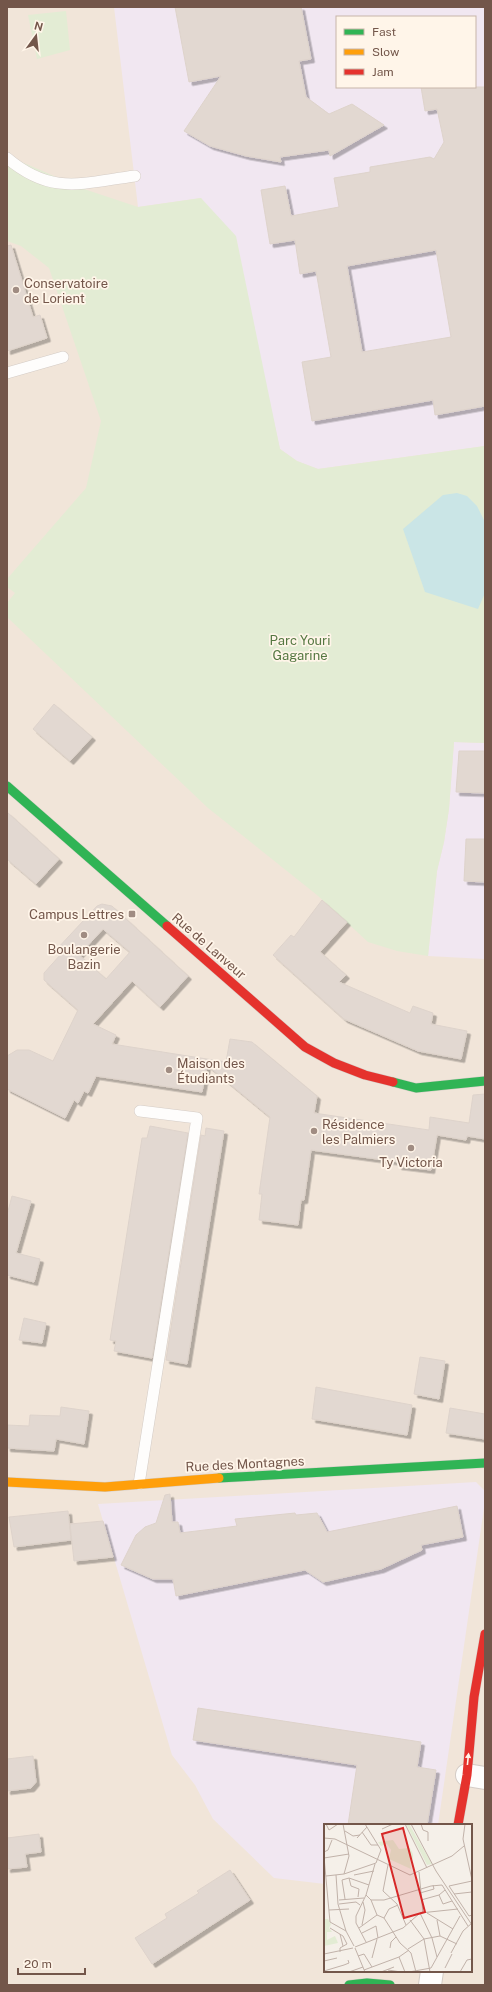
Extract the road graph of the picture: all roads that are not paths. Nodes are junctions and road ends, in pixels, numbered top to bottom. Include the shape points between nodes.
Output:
1 (7, 158) edge
2 (135, 176) dead end
3 (63, 357) dead end
4 (7, 373) edge
5 (7, 786) edge
6 (485, 1082) edge
7 (140, 1111) dead end
8 (485, 1463) edge
9 (7, 1482) edge
10 (139, 1484) junction
11 (485, 1634) edge
12 (480, 1699) edge
13 (476, 1777) edge
14 (458, 1824) edge
15 (432, 1972) edge
16 (361, 1984) edge
17 (390, 1985) edge
18 (430, 1985) edge

1 - 2 lane via 37,179 59,185
3 - 4 lane
5 - 6 street, Rue de Lanveur via 305,1047 334,1063 365,1075 416,1088
7 - 10 lane via 197,1118
8 - 10 street, Rue des Montagnes
9 - 10 street, Rue des Montagnes via 104,1487
11 - 12 street
13 -> 12 street
13 - 14 street
15 - 18 street
16 - 17 street

